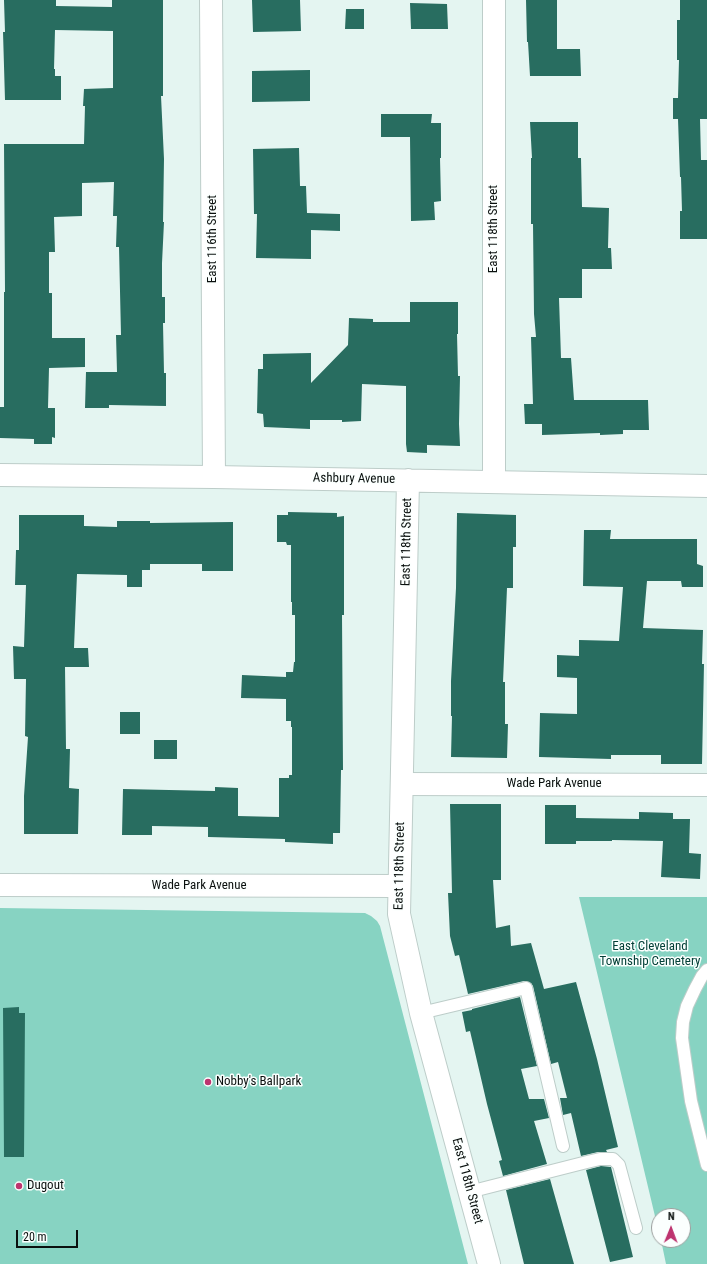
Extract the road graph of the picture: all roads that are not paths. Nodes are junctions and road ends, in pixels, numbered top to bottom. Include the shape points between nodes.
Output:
1 (211, 0) edge
2 (494, 0) edge
3 (0, 476) edge
4 (214, 477) junction
5 (408, 480) junction
6 (494, 482) junction
7 (707, 486) edge
8 (402, 784) junction
9 (707, 785) edge
10 (0, 885) edge
11 (399, 886) junction
12 (707, 970) edge
13 (421, 1013) junction
14 (563, 1146) dead end
15 (707, 1164) edge
16 (469, 1192) junction
17 (636, 1228) dead end
18 (489, 1264) edge

1 - 4 street, East 116th Street
2 - 6 street, East 118th Street
3 - 4 street, Ashbury Avenue
4 - 5 street, Ashbury Avenue
5 - 6 street, Ashbury Avenue
5 - 8 street, East 118th Street
6 - 7 street, Ashbury Avenue
8 - 9 street, Wade Park Avenue
8 - 11 street, East 118th Street
10 - 11 street, Wade Park Avenue
11 - 13 street, East 118th Street via 399,914
12 - 15 lane via 687,1006 682,1038 691,1101
13 - 14 lane via 526,988
13 - 16 street, East 118th Street
16 - 17 lane via 600,1159 613,1159 619,1165
16 - 18 street, East 118th Street

